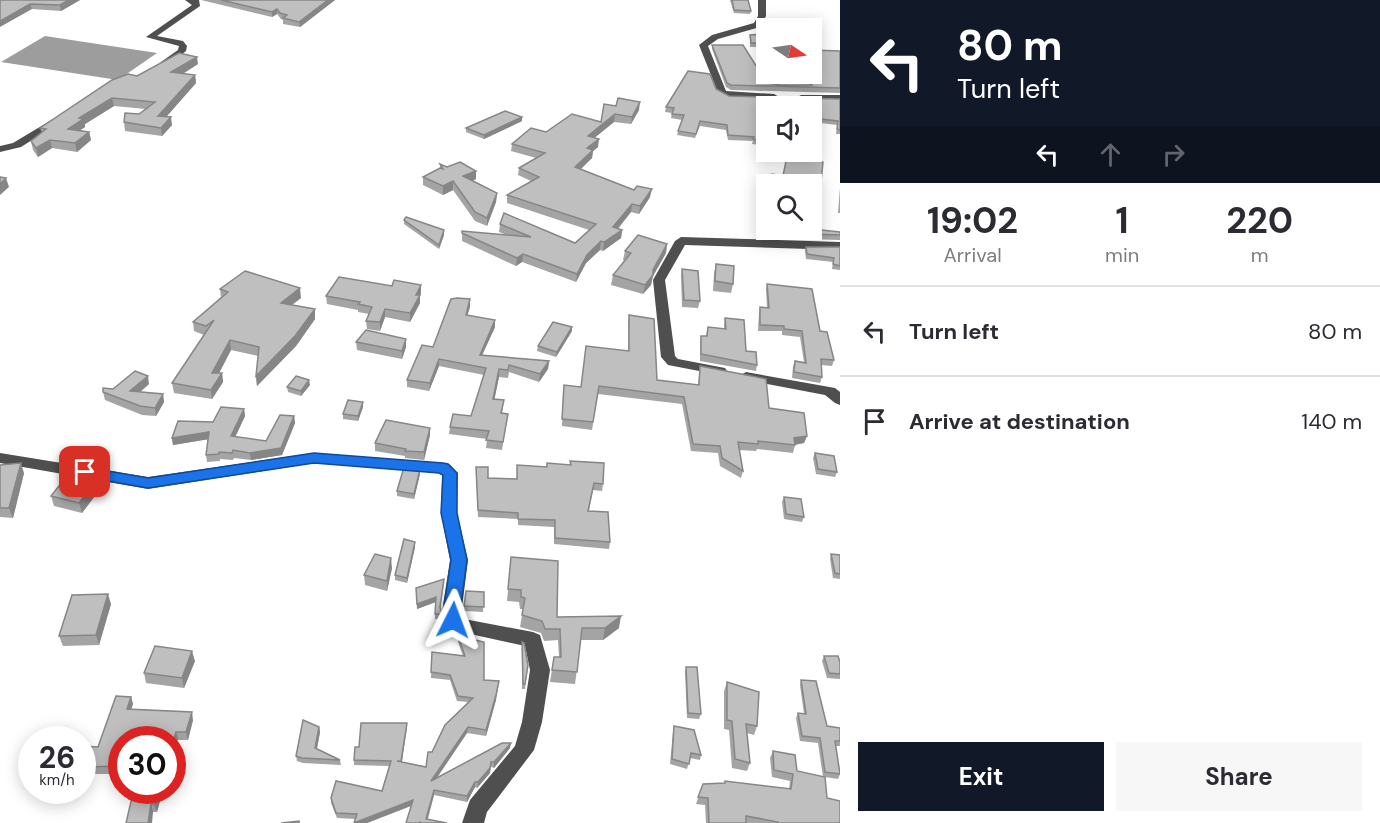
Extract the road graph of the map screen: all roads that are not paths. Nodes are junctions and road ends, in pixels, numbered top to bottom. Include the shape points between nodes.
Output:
1 (189, 0) edge
2 (762, 0) edge
3 (158, 68) edge
4 (840, 98) edge
5 (66, 114) edge
6 (0, 149) edge
7 (840, 246) edge
8 (840, 400) edge
9 (0, 458) edge
10 (473, 823) edge

1 - 3 street via 196,2 196,6 150,37 183,46 182,51
2 - 4 street via 762,16 757,25 715,37 703,45 720,91 728,95
5 - 6 street via 17,145
7 - 8 street via 681,241 659,280 668,357 673,362 830,391
9 - 10 street via 148,483 314,458 443,468 450,473 449,513 459,560 453,620 459,625 533,640 540,670 524,750 478,807

